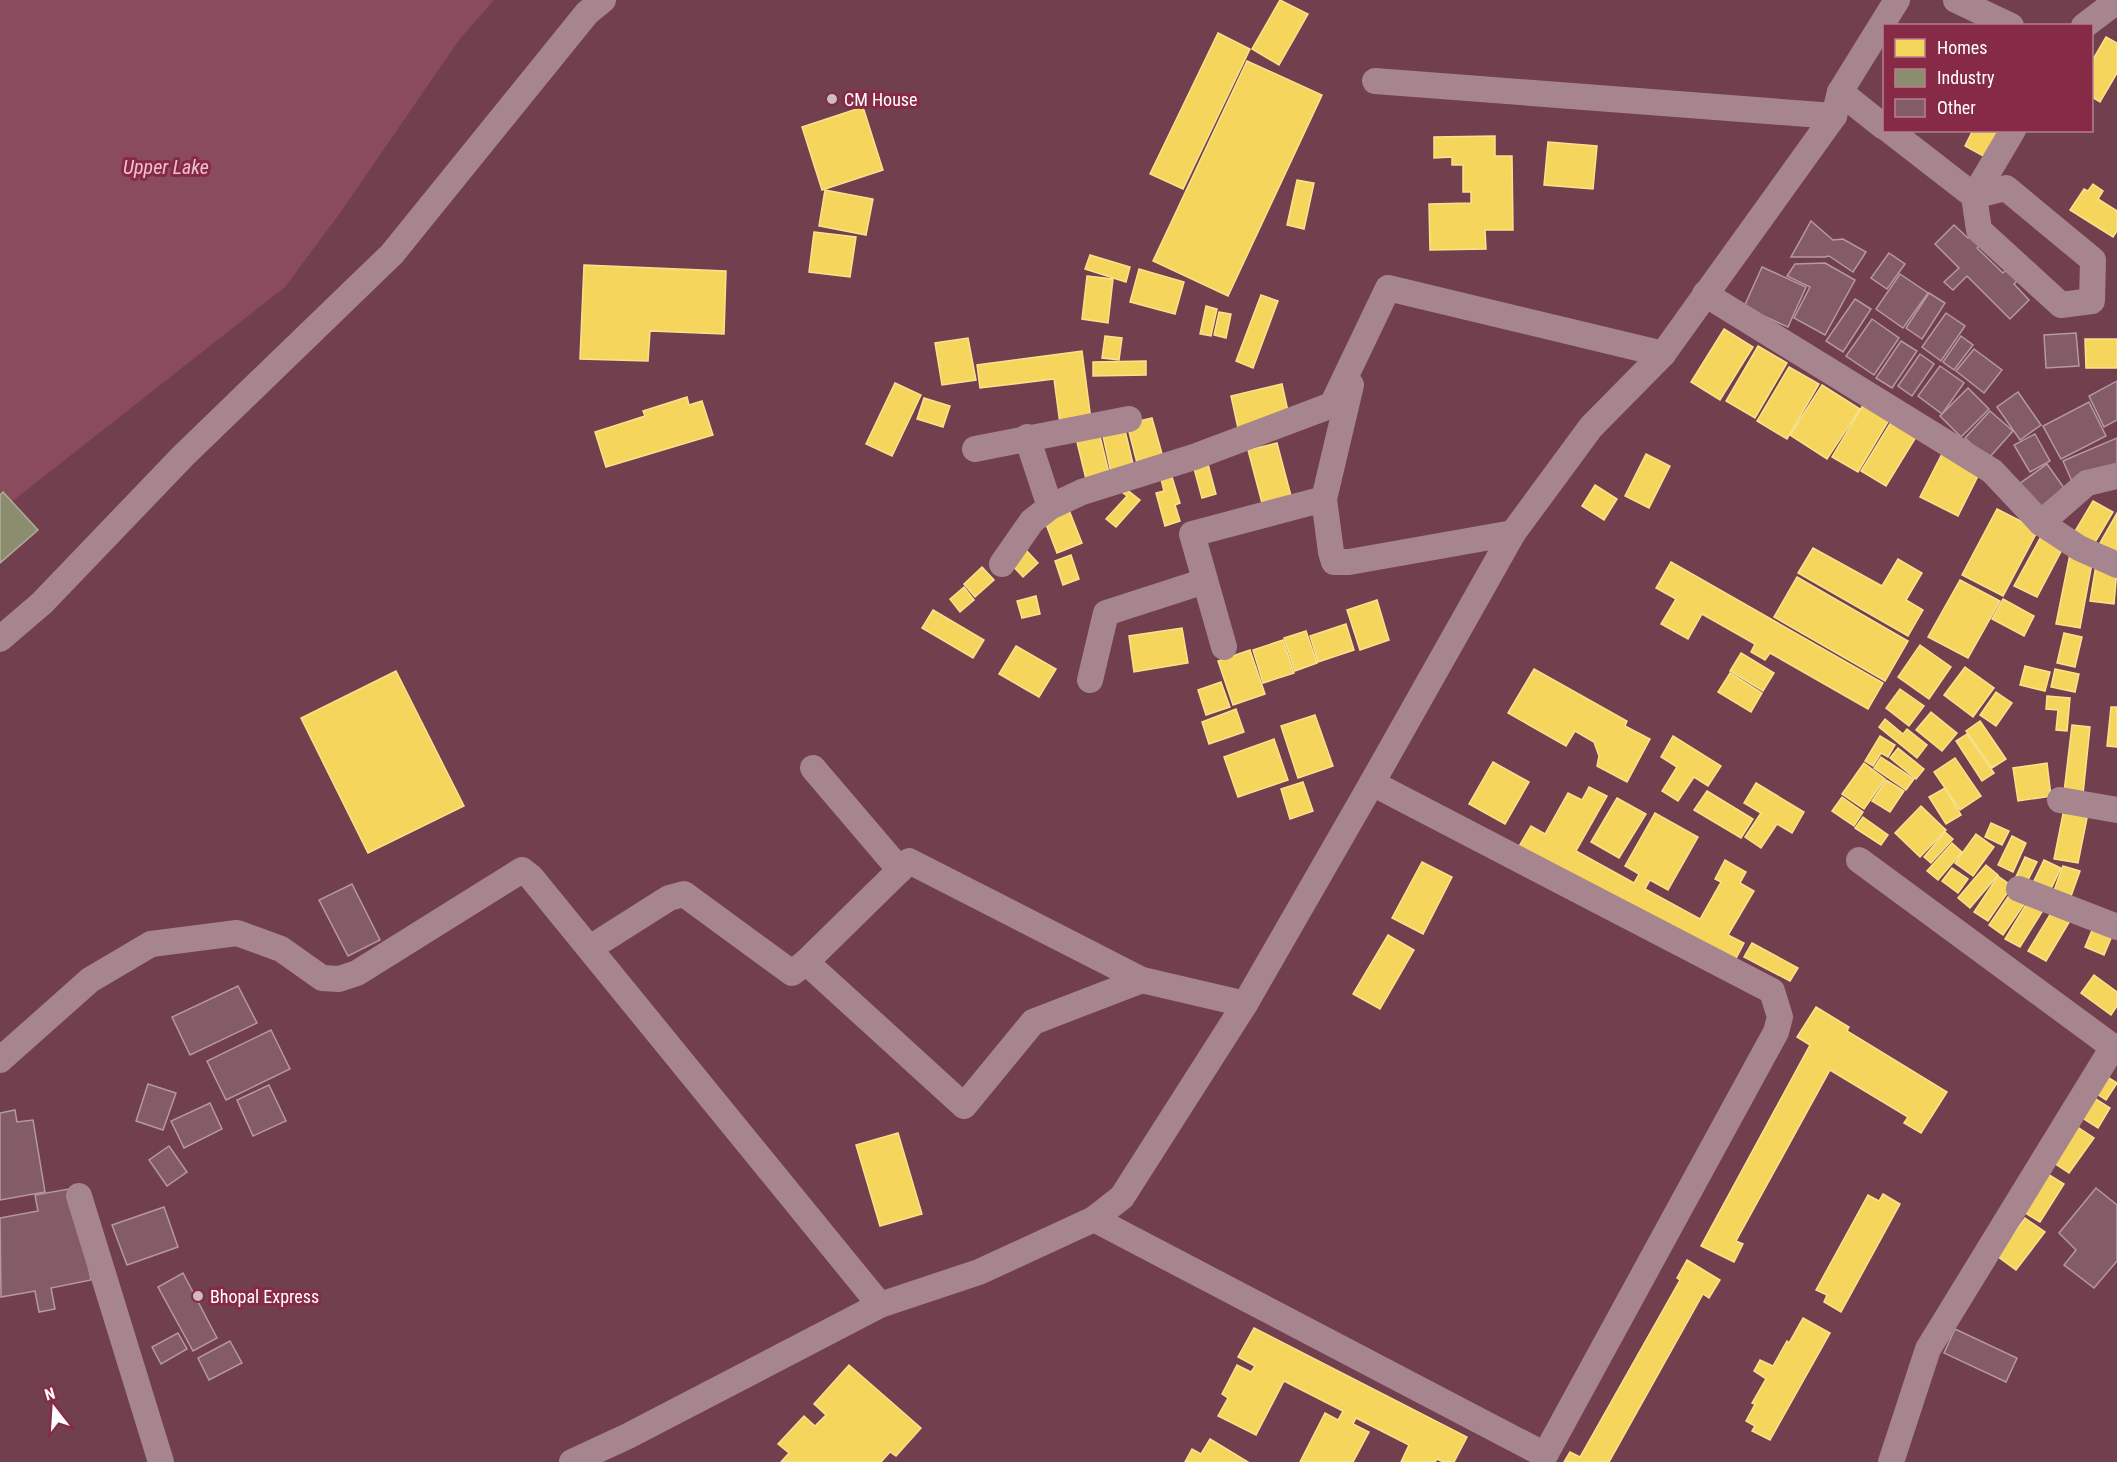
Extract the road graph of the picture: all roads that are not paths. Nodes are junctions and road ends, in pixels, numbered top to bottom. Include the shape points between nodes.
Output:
1 (603, 0) edge
2 (1897, 0) edge
3 (1956, 0) edge
4 (2117, 2) edge
5 (1883, 24) edge
6 (1883, 24) edge
7 (2007, 24) edge
8 (2087, 24) edge
9 (1375, 81) dead end
10 (1837, 104) junction
11 (1883, 127) edge
12 (1892, 132) edge
13 (2012, 132) edge
14 (1974, 196) junction
15 (1705, 294) junction
16 (1360, 347) junction
17 (1663, 354) junction
18 (1129, 419) dead end
19 (1027, 437) junction
20 (975, 449) dead end
21 (2117, 476) edge
22 (1324, 499) junction
23 (1050, 507) junction
24 (2041, 523) junction
25 (1513, 533) junction
26 (1002, 564) dead end
27 (2117, 565) edge
28 (1205, 581) junction
29 (0, 639) edge
30 (1224, 646) dead end
31 (1090, 680) dead end
32 (813, 768) dead end
33 (1372, 783) junction
34 (2060, 800) dead end
35 (2117, 810) edge
36 (1859, 860) dead end
37 (900, 870) junction
38 (2019, 889) dead end
39 (2117, 927) edge
40 (590, 948) junction
41 (806, 962) junction
42 (1142, 980) junction
43 (1245, 1004) junction
44 (2115, 1047) edge
45 (0, 1060) edge
46 (79, 1196) dead end
47 (1094, 1219) junction
48 (880, 1305) junction
49 (628, 1436) junction
50 (160, 1462) edge
51 (572, 1462) edge
52 (624, 1462) edge
53 (1891, 1462) edge

1 - 29 street via 587,13 392,254 183,456 42,603
2 - 5 street
3 - 7 street
4 - 8 street
6 - 10 street
9 - 10 street
10 - 11 street
10 - 15 street
12 - 14 street
13 - 14 street
14 - 14 street via 2006,188 2092,260 2092,301 2061,305 1979,230
15 - 17 street
15 - 24 street via 1992,471
16 - 17 street via 1388,288
16 - 22 street
16 - 23 street via 1332,405 1194,457 1082,492
17 - 25 street via 1591,427
18 - 19 street
19 - 20 street
19 - 23 street
21 - 24 street via 2087,483
22 - 25 street via 1334,562
22 - 28 street via 1192,534
23 - 26 street via 1032,521
24 - 27 street via 2079,548
25 - 33 street
28 - 30 street
28 - 31 street via 1106,613
32 - 37 street
33 - 43 street
33 - 47 street via 1772,991 1780,1017 1770,1043 1545,1455
34 - 35 street
36 - 44 street
37 - 41 street
37 - 42 street via 909,861
38 - 39 street
40 - 41 street via 669,898 684,894 792,973
40 - 45 street via 522,870 357,973 339,979 322,978 281,949 237,933 151,944 90,980
40 - 48 street
41 - 42 street via 964,1106 1033,1022
42 - 43 street
43 - 47 street via 1122,1197
44 - 53 street via 1928,1349
46 - 50 street
47 - 48 street via 979,1272
48 - 49 street
49 - 51 street
49 - 52 street

